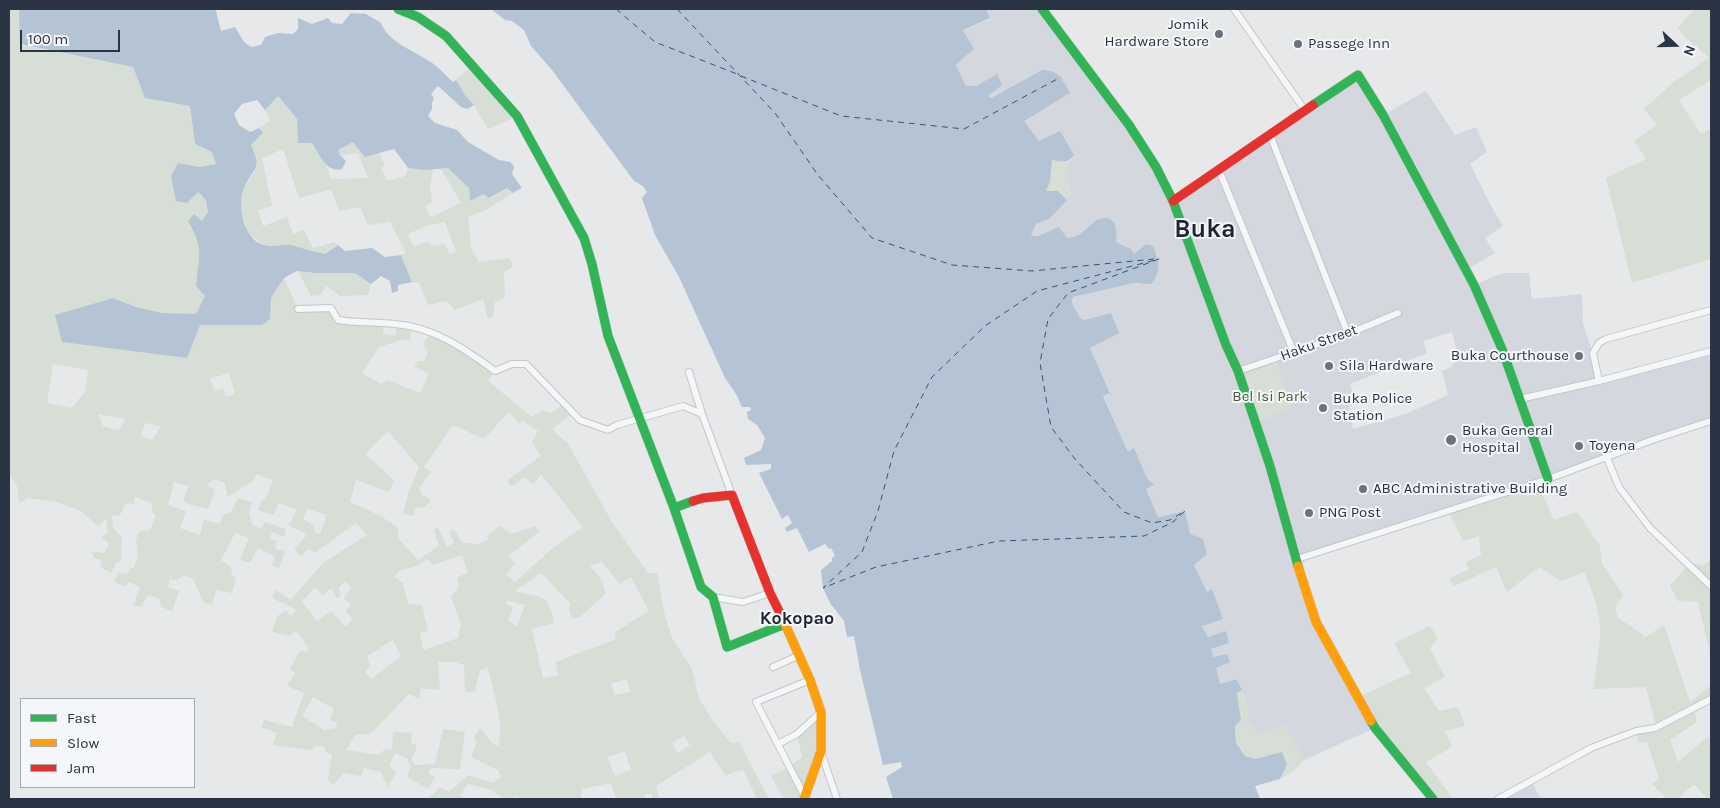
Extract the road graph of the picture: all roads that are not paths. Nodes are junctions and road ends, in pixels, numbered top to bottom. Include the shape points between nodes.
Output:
1 (398, 9) edge
2 (1042, 9) edge
3 (1234, 9) edge
4 (1304, 109) junction
5 (1270, 135) junction
6 (1218, 170) junction
7 (1173, 201) junction
8 (298, 309) dead end
9 (1711, 310) edge
10 (1398, 313) dead end
11 (1348, 334) junction
12 (1711, 351) edge
13 (1294, 353) junction
14 (1238, 371) junction
15 (689, 372) dead end
16 (1599, 381) junction
17 (1520, 399) junction
18 (702, 414) junction
19 (639, 418) junction
20 (1711, 420) edge
21 (1607, 458) junction
22 (1548, 479) junction
23 (732, 495) junction
24 (674, 508) junction
25 (1297, 559) junction
26 (1711, 586) edge
27 (770, 593) junction
28 (713, 597) junction
29 (785, 624) junction
30 (800, 655) junction
31 (772, 667) dead end
32 (810, 680) junction
33 (1711, 699) edge
34 (821, 712) junction
35 (778, 744) junction
36 (821, 751) junction
37 (804, 798) edge
38 (837, 799) edge
39 (1433, 799) edge
40 (1498, 799) edge

1 - 19 street via 418,17 446,36 517,116 584,238 608,336
2 - 7 street via 1129,124
3 - 4 street
4 - 5 street
4 - 17 street via 1358,75 1383,115 1474,285
5 - 6 street
5 - 11 street
6 - 7 street
6 - 13 street
7 - 14 street
8 - 19 street via 331,308 338,320 397,324 430,332 465,349 495,371 512,364 526,364 580,420 608,430
9 - 16 street via 1599,343 1594,353
10 - 11 street, Haku Street
11 - 13 street, Haku Street
12 - 16 street
13 - 14 street, Haku Street
14 - 25 street
15 - 18 street
16 - 17 street
17 - 22 street
18 - 19 street via 683,406
18 - 23 street
19 - 24 street
20 - 21 street
21 - 22 street
21 - 26 street via 1618,487 1650,528
22 - 25 street
23 - 24 street via 703,498
23 - 27 street
24 - 28 street via 700,587
25 - 39 street via 1316,622 1375,728
27 - 28 street via 743,602
27 - 29 street
28 - 29 street via 727,647
29 - 30 street
30 - 31 street
30 - 32 street
32 - 34 street
32 - 35 street via 756,702
33 - 40 street via 1654,728 1636,731 1591,748
34 - 35 street via 797,734
34 - 36 street
35 - 37 street
36 - 37 street
36 - 38 street

